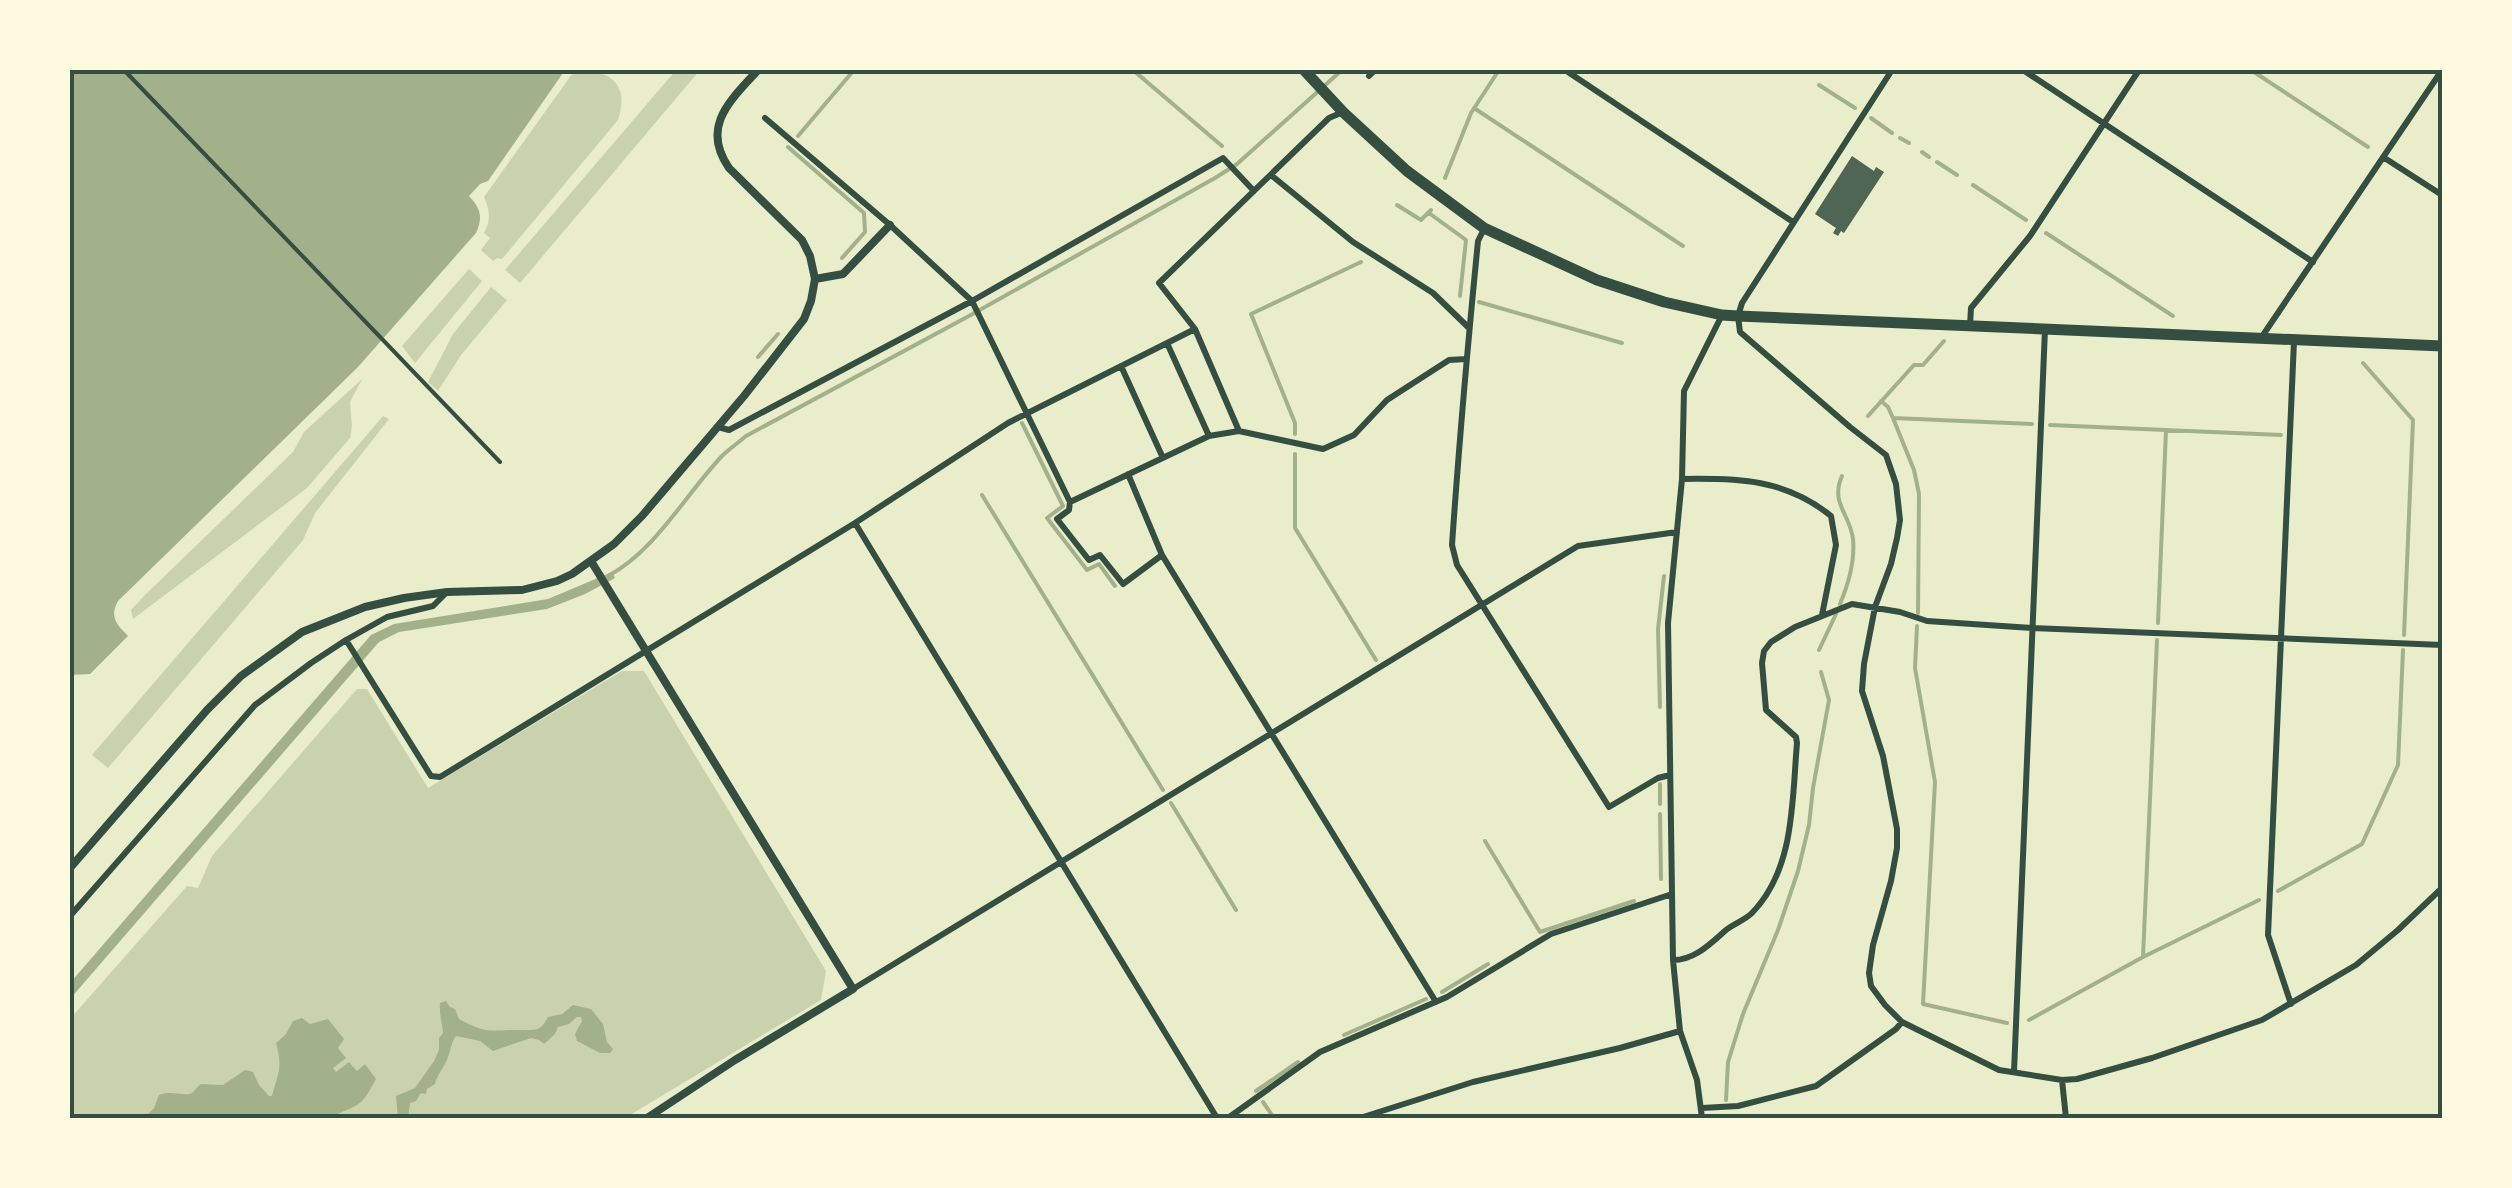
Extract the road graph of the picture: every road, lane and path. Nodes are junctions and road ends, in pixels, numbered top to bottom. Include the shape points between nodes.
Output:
1 (124, 70) edge
2 (758, 70) edge
3 (1304, 70) edge
4 (1566, 70) edge
5 (1892, 70) edge
6 (2023, 70) edge
7 (2139, 70) edge
8 (2442, 70) edge
9 (1339, 108) junction
10 (764, 118) dead end
11 (2104, 125) junction
12 (2384, 156) junction
13 (1271, 175) junction
14 (1254, 192) junction
15 (2442, 195) edge
16 (1793, 222) junction
17 (890, 225) junction
18 (1484, 228) junction
19 (2312, 262) junction
20 (815, 279) junction
21 (973, 303) junction
22 (1722, 315) junction
23 (1738, 316) junction
24 (1970, 326) junction
25 (1469, 328) junction
26 (1195, 329) junction
27 (2045, 329) junction
28 (2261, 339) junction
29 (2294, 341) junction
30 (1166, 343) junction
31 (2442, 346) edge
32 (1466, 359) junction
33 (1120, 366) junction
34 (1028, 413) junction
35 (718, 426) junction
36 (1238, 431) junction
37 (1210, 436) junction
38 (1164, 458) junction
39 (500, 462) dead end
40 (1128, 474) junction
41 (1682, 479) junction
42 (1070, 502) junction
43 (855, 523) junction
44 (1677, 532) junction
45 (1162, 556) junction
46 (590, 561) junction
47 (447, 592) junction
48 (1482, 605) junction
49 (1874, 606) junction
50 (1822, 614) junction
51 (2032, 628) junction
52 (2280, 639) junction
53 (346, 640) junction
54 (2442, 645) edge
55 (646, 649) junction
56 (1272, 734) junction
57 (1670, 775) junction
58 (1061, 862) junction
59 (70, 868) edge
60 (2442, 888) edge
61 (1672, 894) junction
62 (70, 916) edge
63 (1673, 960) junction
64 (853, 989) junction
65 (1436, 1002) junction
66 (2291, 1004) junction
67 (1902, 1022) junction
68 (1680, 1031) junction
69 (2014, 1072) junction
70 (2062, 1080) junction
71 (1702, 1108) junction
72 (646, 1118) edge
73 (1217, 1118) edge
74 (1228, 1118) edge
75 (1360, 1118) edge
76 (1702, 1118) edge
77 (2066, 1118) edge

1 - 39 lane
2 - 20 street via 722,116 716,142 729,168 802,240
3 - 9 highway
4 - 16 street
5 - 16 street
6 - 11 street
7 - 11 street
8 - 12 street
9 - 13 street
9 - 18 highway via 1407,171
10 - 17 street
11 - 19 street
11 - 24 street via 1972,308
12 - 15 street
12 - 19 street
13 - 14 street
13 - 25 street via 1353,242 1433,293
14 - 21 street via 1223,158
14 - 26 street via 1158,283
16 - 23 street
17 - 20 street via 843,274
17 - 21 street
18 - 22 highway via 1598,280
18 - 25 street
19 - 28 street
20 - 35 street via 804,319
21 - 34 street
21 - 35 street via 729,430
22 - 23 highway
22 - 41 street via 1684,392
23 - 24 highway
23 - 49 street via 1740,332 1892,466 1900,520
24 - 27 highway
25 - 32 street
26 - 30 street
26 - 36 street
27 - 28 highway
27 - 51 street
28 - 29 highway
29 - 31 highway
29 - 52 street
30 - 33 street
30 - 37 street
32 - 36 street via 1449,360 1323,450
32 - 48 street via 1452,546
33 - 34 street
33 - 38 street
34 - 42 street
34 - 43 street
35 - 46 street via 642,516
36 - 37 street
37 - 38 street
38 - 40 street
40 - 42 street
40 - 45 street
41 - 44 street
41 - 50 street via 1776,485 1831,516 1836,545
42 - 45 street via 1057,519 1089,560 1100,555 1123,584
43 - 55 street
43 - 58 street
44 - 48 street via 1578,546
44 - 57 street via 1668,623
45 - 56 street
46 - 47 street via 557,581 522,590
46 - 55 street
47 - 53 street via 433,606 387,617
47 - 59 street via 366,607 302,632 270,654 208,710
48 - 56 street
48 - 57 street via 1609,807
49 - 50 street via 1852,604
49 - 51 street via 1927,621
49 - 67 street via 1862,691 1886,772 1897,848 1869,973 1878,996
50 - 63 street via 1764,650 1766,710 1797,742 1787,842 1773,886 1747,918 1696,954
51 - 52 street
51 - 69 street
52 - 54 street
52 - 66 street via 2268,935
53 - 55 street via 430,776 440,777
53 - 62 street via 256,704
55 - 64 street
56 - 58 street
56 - 65 street
57 - 61 street
58 - 64 street
58 - 73 street
60 - 66 street via 2356,965
61 - 63 street
61 - 65 street via 1551,934
63 - 68 street
64 - 72 street
65 - 74 street via 1320,1052
66 - 70 street via 2152,1058
67 - 69 street
67 - 71 street via 1816,1086
68 - 71 street
68 - 75 street via 1473,1082
69 - 70 street
70 - 77 street
71 - 76 street

